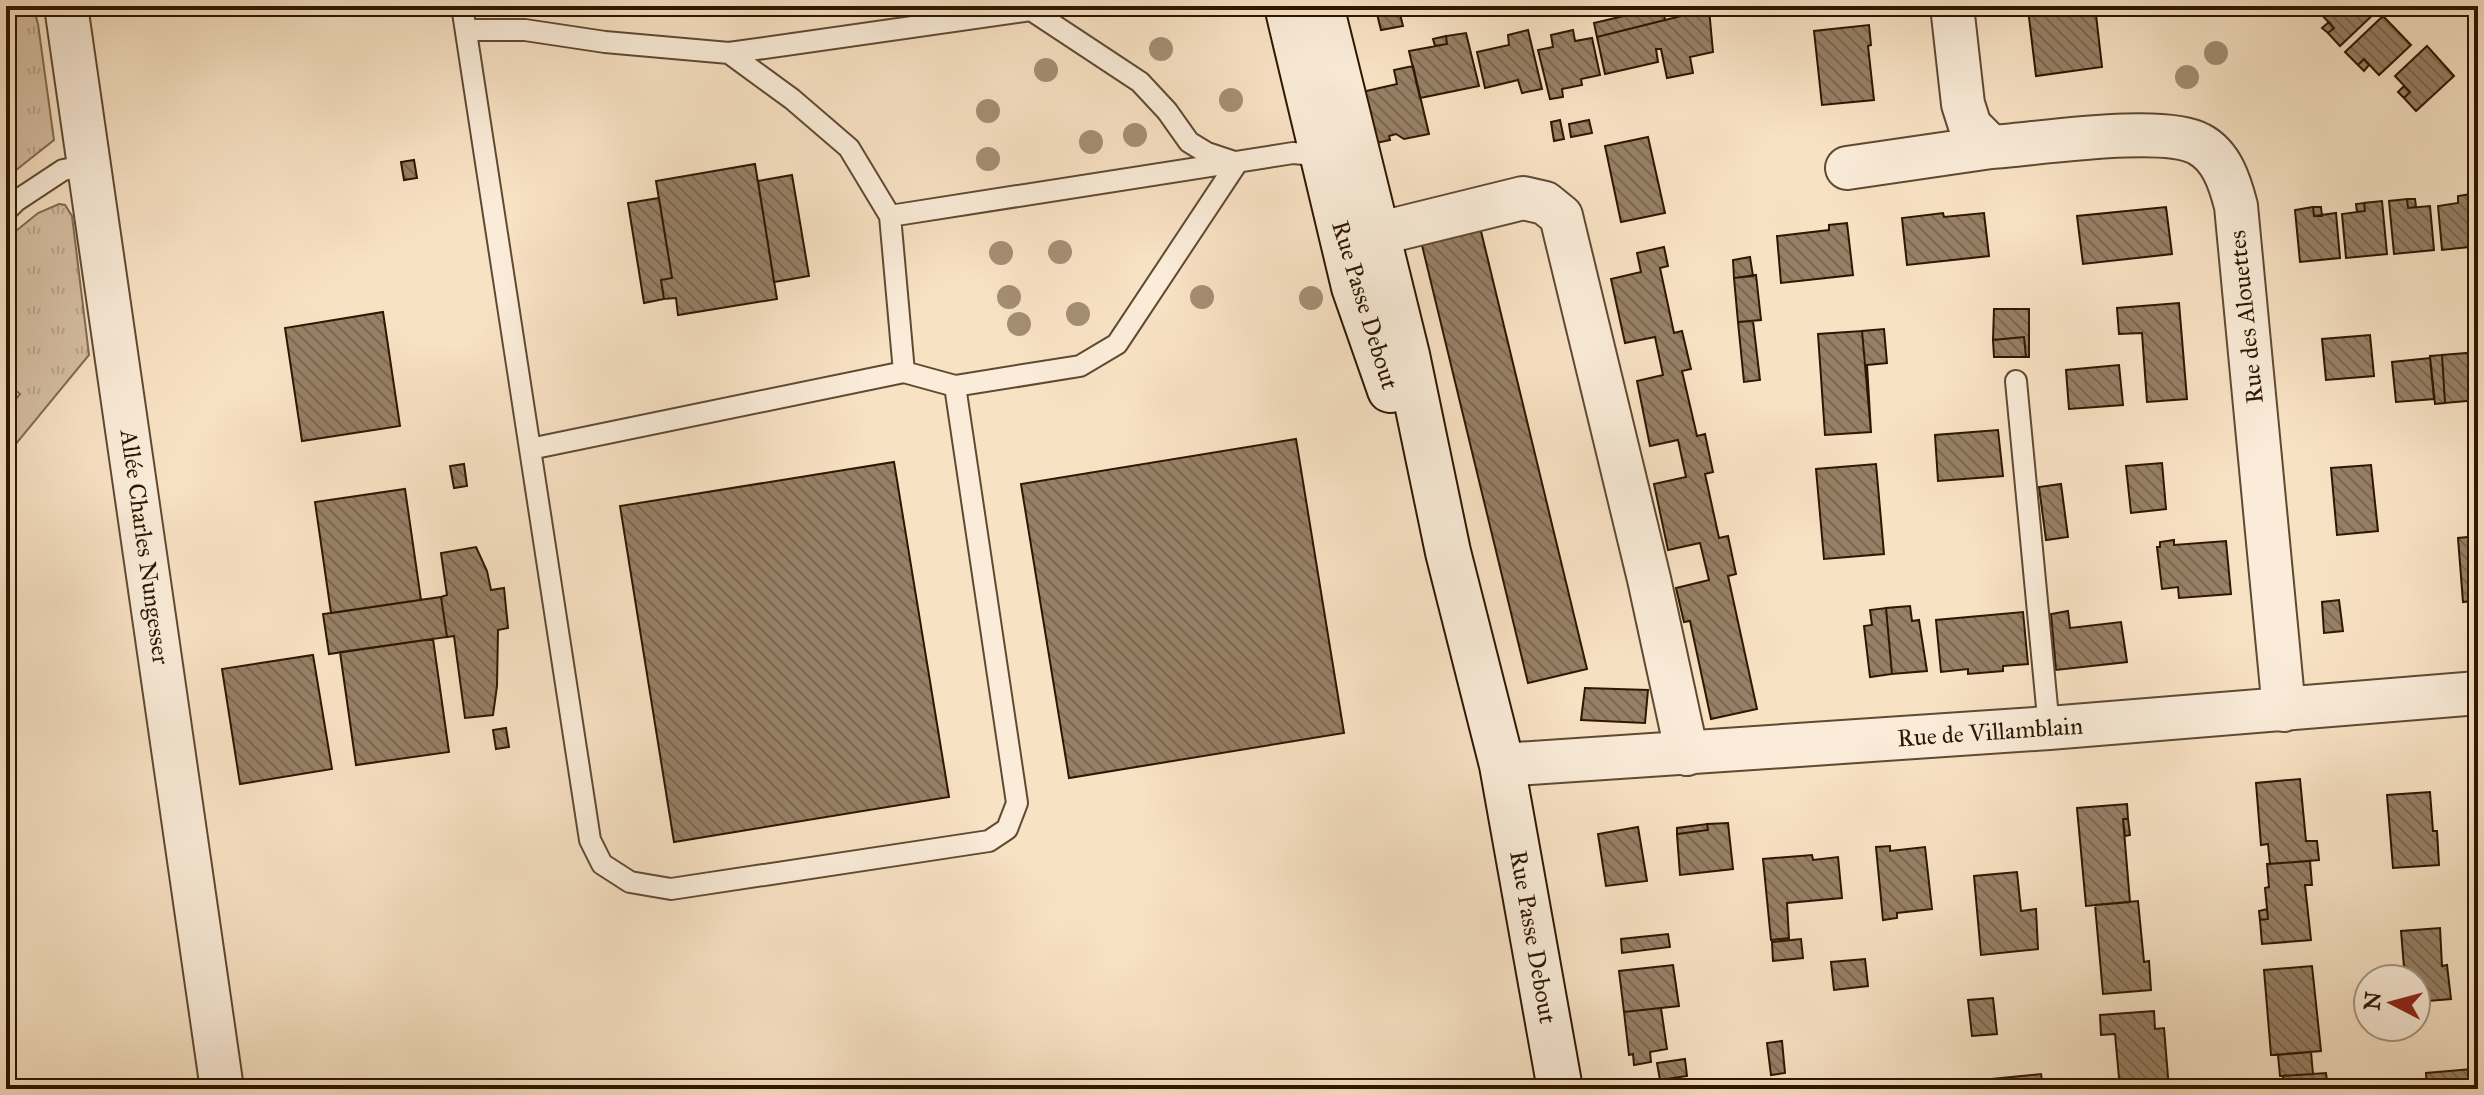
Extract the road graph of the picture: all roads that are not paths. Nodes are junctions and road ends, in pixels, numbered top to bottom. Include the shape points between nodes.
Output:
1 (66, 6) edge
2 (462, 6) edge
3 (1287, 6) edge
4 (1321, 6) edge
5 (1952, 6) edge
6 (1031, 8) edge
7 (466, 30) junction
8 (729, 53) junction
9 (1342, 92) junction
10 (1311, 146) junction
11 (1991, 147) junction
12 (1237, 163) junction
13 (91, 165) junction
14 (1847, 168) dead end
15 (6, 211) edge
16 (890, 216) junction
17 (1377, 234) junction
18 (1391, 290) junction
19 (904, 372) junction
20 (2016, 381) dead end
21 (955, 386) junction
22 (530, 449) junction
23 (1448, 552) junction
24 (2478, 693) edge
25 (2284, 710) junction
26 (2049, 728) junction
27 (1687, 754) junction
28 (1502, 765) junction
29 (222, 1089) edge
30 (1560, 1089) edge

1 - 13 street, Allée Charles Nungesser
2 - 7 lane
3 - 10 main road, Rue Passe Debout
4 - 9 main road, Rue Passe Debout
5 - 11 street via 1963,104 1970,126
6 - 8 lane
6 - 12 lane via 1140,82 1189,142
7 - 8 lane via 525,30
7 - 22 lane
8 - 16 lane via 849,148
9 - 10 lane
9 - 17 main road, Rue Passe Debout
10 - 12 lane
10 - 18 lane via 1343,159 1372,273
10 - 23 main road, Rue Passe Debout via 1354,287
11 - 14 street, Rue des Alouettes
11 - 25 street, Rue des Alouettes via 2139,135 2177,137 2200,144 2230,180
12 - 16 lane
12 - 21 lane via 1117,344 1080,366
13 - 15 lane via 63,170
13 - 29 street, Allée Charles Nungesser
16 - 19 lane
17 - 18 main road, Rue Passe Debout
17 - 27 street via 1523,198 1545,203 1561,216
18 - 23 main road, Rue Passe Debout
19 - 21 lane
19 - 22 lane
20 - 26 lane
21 - 22 lane via 1017,803 1007,829 989,841 671,889 630,882 602,864 590,840
23 - 28 main road, Rue Passe Debout
24 - 25 street, Rue de Villamblain
25 - 26 street, Rue de Villamblain
26 - 27 street, Rue de Villamblain
27 - 28 street, Rue de Villamblain
28 - 30 main road, Rue Passe Debout

